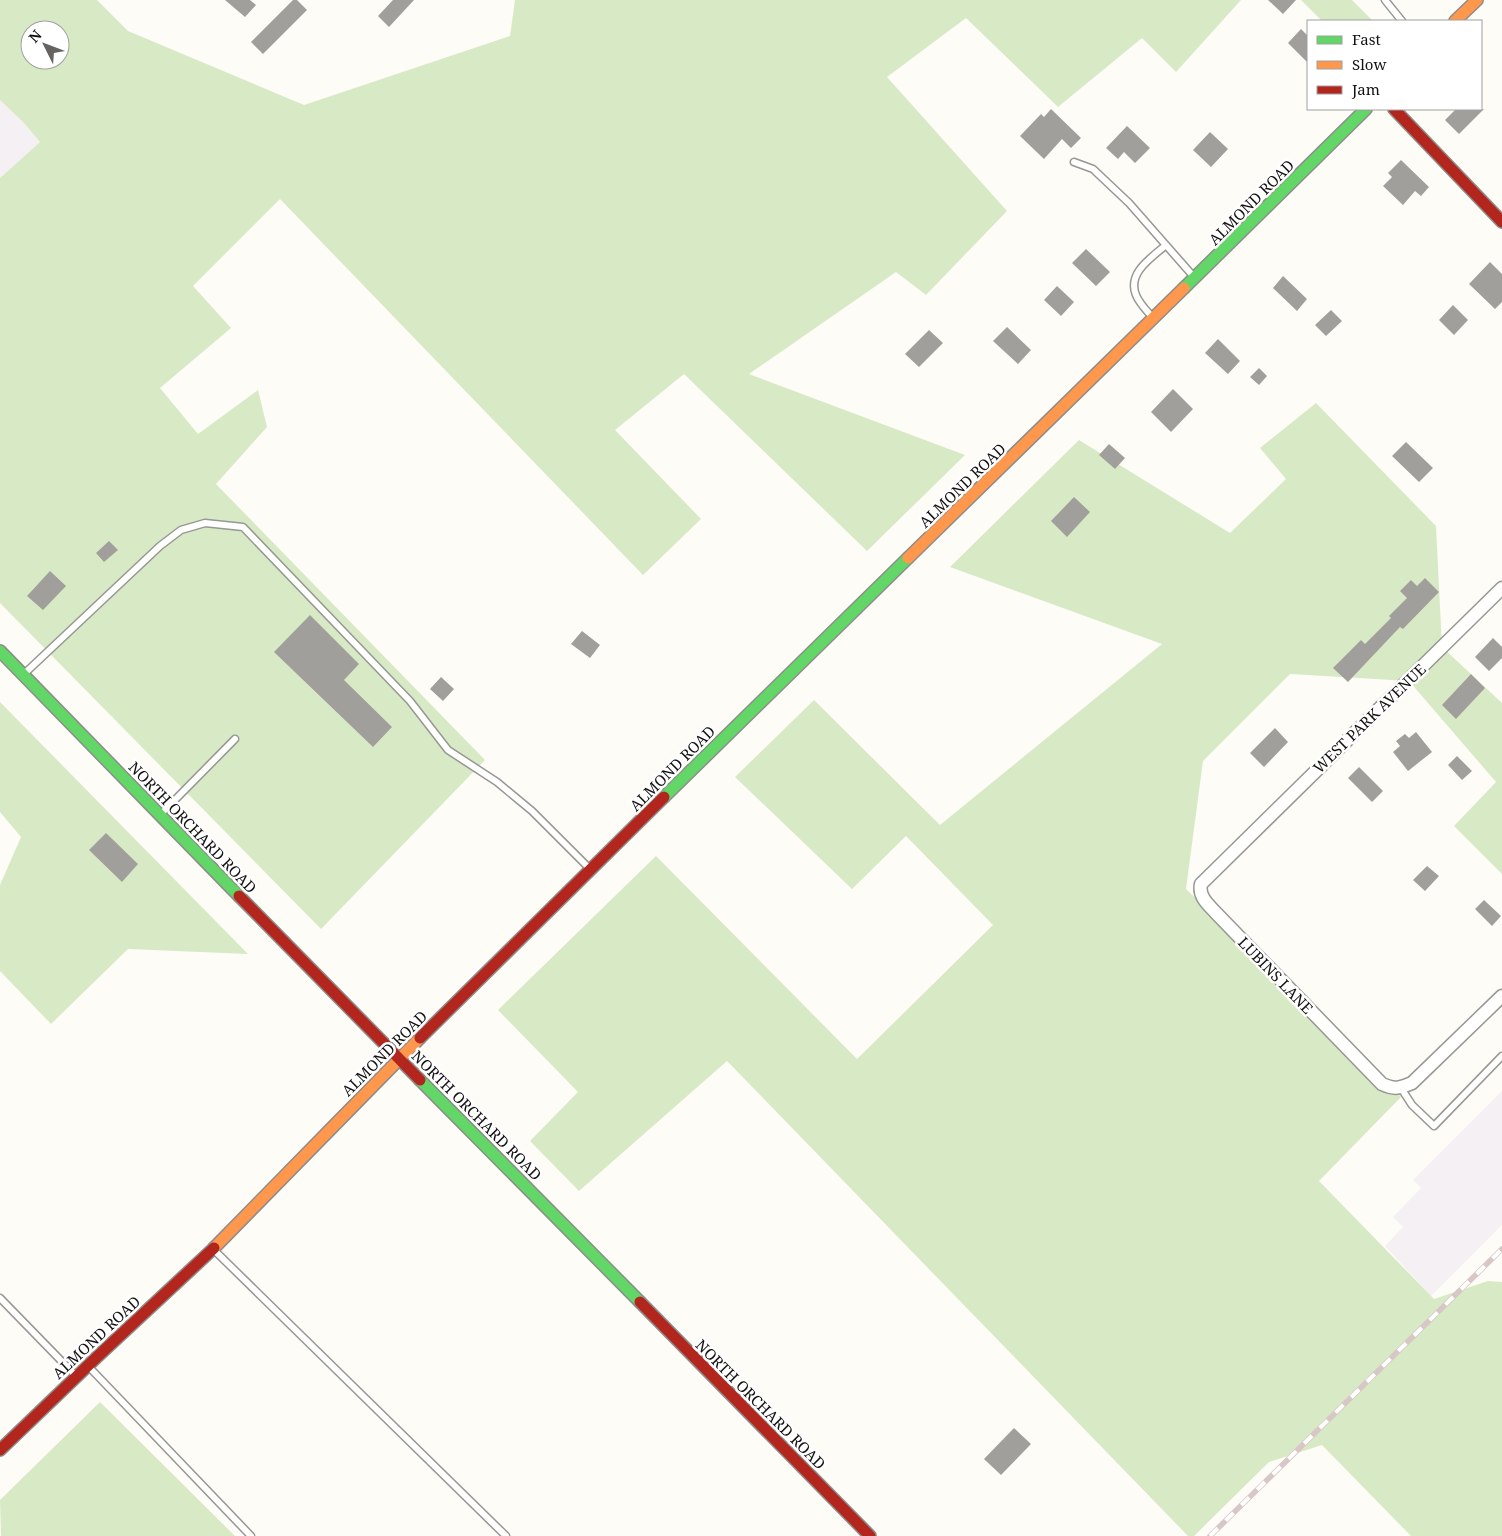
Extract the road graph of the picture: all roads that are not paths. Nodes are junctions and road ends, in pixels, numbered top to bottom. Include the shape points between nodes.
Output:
1 (1477, 0) edge
2 (1389, 1) edge
3 (1401, 20) edge
4 (1457, 20) edge
5 (1365, 110) edge
6 (1395, 110) edge
7 (1074, 162) dead end
8 (1502, 222) edge
9 (1166, 245) junction
10 (1195, 278) junction
11 (1153, 319) junction
12 (1502, 588) edge
13 (0, 651) edge
14 (23, 675) junction
15 (235, 739) dead end
16 (160, 815) junction
17 (1237, 849) joint
18 (590, 870) junction
19 (1502, 996) edge
20 (1502, 1056) edge
21 (400, 1058) junction
22 (1401, 1088) junction
23 (214, 1249) junction
24 (0, 1298) edge
25 (88, 1366) junction
26 (76, 1377) junction
27 (0, 1450) edge
28 (251, 1536) edge
29 (506, 1536) edge
30 (870, 1536) edge

1 - 4 main road
2 - 3 lane
5 - 10 main road, ALMOND ROAD
6 - 8 main road
7 - 9 lane via 1093,169 1130,203
9 - 10 lane
9 - 11 lane via 1146,261 1133,282 1136,296
10 - 11 main road, ALMOND ROAD
11 - 18 main road, ALMOND ROAD
12 - 17 street, WEST PARK AVENUE
13 - 14 main road, NORTH ORCHARD ROAD
14 - 16 main road, NORTH ORCHARD ROAD
14 - 18 lane via 160,546 182,530 205,523 243,526 410,700 448,750 532,811
15 - 16 lane
16 - 21 main road, NORTH ORCHARD ROAD
17 - 22 street, LUBINS LANE via 1201,884 1204,900 1382,1084
18 - 21 main road, ALMOND ROAD
19 - 22 street via 1423,1074
20 - 22 lane via 1434,1126 1412,1105
21 - 23 main road, ALMOND ROAD
21 - 30 main road, NORTH ORCHARD ROAD
23 - 25 main road, ALMOND ROAD
23 - 29 lane
24 - 26 lane
25 - 26 main road, ALMOND ROAD
25 - 28 lane
26 - 27 main road, ALMOND ROAD

